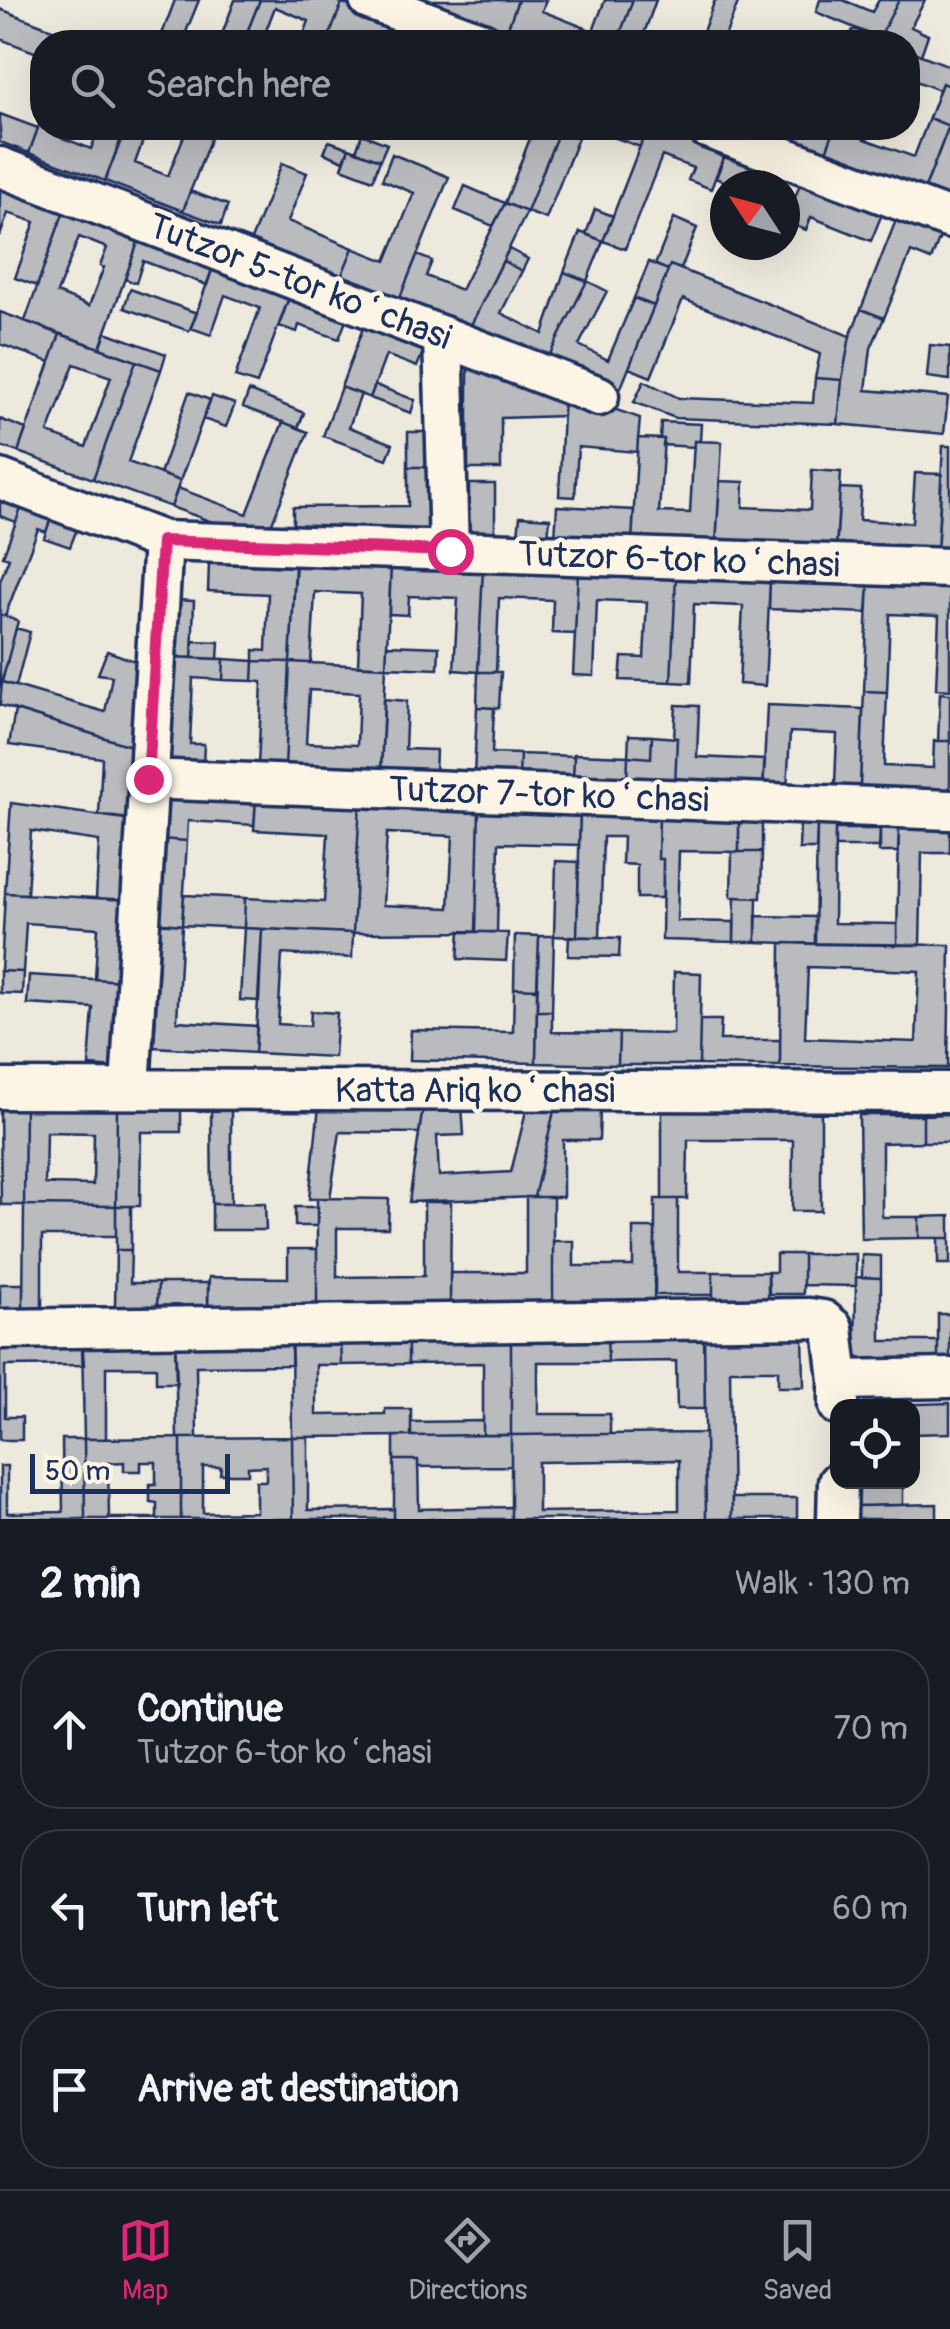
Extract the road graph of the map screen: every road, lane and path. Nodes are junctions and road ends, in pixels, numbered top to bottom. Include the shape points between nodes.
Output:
1 (369, 0) edge
2 (450, 30) edge
3 (739, 140) edge
4 (0, 167) edge
5 (950, 219) edge
6 (443, 336) junction
7 (600, 396) dead end
8 (0, 478) edge
9 (162, 541) junction
10 (450, 551) junction
11 (950, 568) edge
12 (148, 779) junction
13 (950, 810) edge
14 (130, 1088) junction
15 (0, 1089) edge
16 (950, 1092) edge
17 (0, 1329) edge
18 (950, 1378) edge
19 (839, 1394) edge
20 (838, 1489) edge
21 (838, 1519) edge

1 - 2 street
3 - 5 street
4 - 6 street, Tutzor 5-tor koʻchasi
6 - 7 street, Tutzor 5-tor koʻchasi
6 - 10 street
8 - 9 street, Tutzor 6-tor koʻchasi
9 - 10 street, Tutzor 6-tor koʻchasi
9 - 12 street
10 - 11 street, Tutzor 6-tor koʻchasi
12 - 13 street, Tutzor 7-tor koʻchasi
12 - 14 street
14 - 15 street, Katta Ariq koʻchasi
14 - 16 street, Katta Ariq koʻchasi
17 - 19 street via 809,1318 833,1328
18 - 19 street
20 - 21 street

